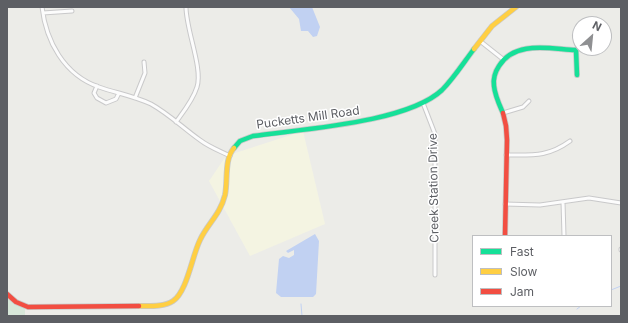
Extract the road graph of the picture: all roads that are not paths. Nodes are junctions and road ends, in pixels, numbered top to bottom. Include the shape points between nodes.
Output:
1 (42, 7) edge
2 (186, 7) edge
3 (516, 7) edge
4 (510, 9) edge
5 (72, 11) dead end
6 (43, 13) junction
7 (480, 41) junction
8 (504, 60) junction
9 (144, 62) dead end
10 (578, 75) dead end
11 (97, 86) junction
12 (119, 93) junction
13 (135, 98) junction
14 (529, 100) dead end
15 (423, 103) junction
16 (503, 113) junction
17 (176, 122) junction
18 (570, 141) dead end
19 (506, 155) junction
20 (230, 156) junction
21 (563, 202) junction
22 (621, 203) edge
23 (505, 204) junction
24 (505, 235) edge
25 (564, 235) edge
26 (435, 275) dead end
27 (7, 294) edge

1 - 6 street
2 - 17 street via 198,86
3 - 4 street, Pucketts Mill Road
4 - 7 street, Pucketts Mill Road
5 - 6 street
6 - 11 street via 44,26 51,43 63,61 78,76
7 - 8 street
7 - 15 street, Pucketts Mill Road via 442,90
8 - 10 street via 520,50 576,50
8 - 16 street via 493,80
9 - 13 street via 145,73
11 - 12 street
11 - 12 street via 94,93 106,103 116,99
12 - 13 street
13 - 17 street via 150,104
14 - 16 street via 523,107
15 - 20 street, Pucketts Mill Road via 371,119 253,136 236,144
15 - 26 street, Creek Station Drive via 435,134
16 - 19 street via 506,126
17 - 20 street via 201,141
18 - 19 street via 552,152 540,155
19 - 23 street
20 - 27 street via 222,208 200,240 180,294 172,302 157,306 28,307 16,302
21 - 22 street via 595,198
21 - 23 street via 540,205
21 - 25 street
23 - 24 street

